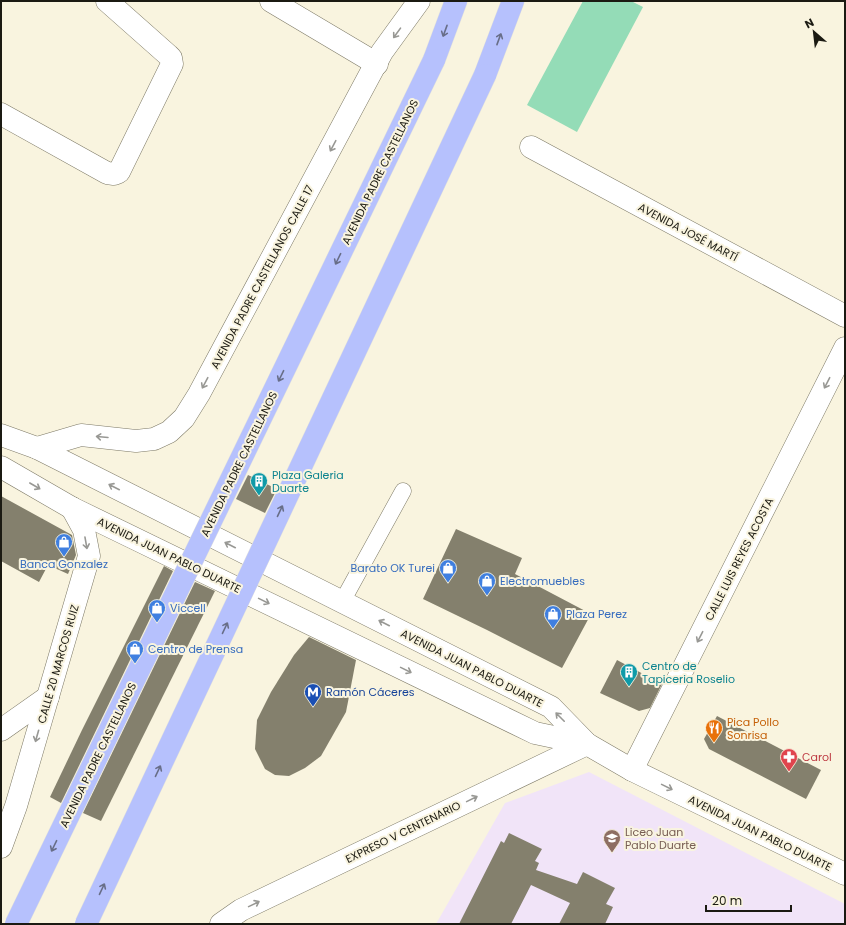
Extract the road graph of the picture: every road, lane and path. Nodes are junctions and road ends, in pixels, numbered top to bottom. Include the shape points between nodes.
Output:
1 (107, 1) edge
2 (271, 1) edge
3 (419, 1) edge
4 (456, 1) edge
5 (513, 1) edge
6 (377, 64) junction
7 (3, 120) edge
8 (531, 147) dead end
9 (845, 316) edge
10 (845, 348) edge
11 (1, 435) edge
12 (37, 448) junction
13 (1, 467) edge
14 (403, 491) dead end
15 (72, 508) junction
16 (342, 602) junction
17 (48, 697) junction
18 (1, 730) edge
19 (587, 744) junction
20 (632, 770) junction
21 (9, 803) edge
22 (1, 848) edge
23 (845, 874) edge
24 (16, 924) edge
25 (86, 924) edge
26 (221, 924) edge

1 - 7 street via 168,55 172,64 119,172 107,173
2 - 6 street
3 -> 6 street, AVENIDA PADRE CASTELLANOS CALLE 17 via 382,52
4 -> 24 main road, AVENIDA PADRE CASTELLANOS, bridge via 434,60
25 -> 5 main road, bridge via 485,75
6 -> 12 street, AVENIDA PADRE CASTELLANOS CALLE 17 via 184,418 169,432 154,439 136,441 81,435
8 - 9 street, AVENIDA JOSÉ MARTÍ
10 -> 20 street, CALLE LUIS REYES ACOSTA
11 - 12 street, AVENIDA JUAN PABLO DUARTE
16 -> 12 street, AVENIDA JUAN PABLO DUARTE
13 -> 15 street, AVENIDA JUAN PABLO DUARTE
14 - 16 lane
15 -> 17 street, CALLE 20 MARCOS RUIZ via 84,530 89,556
15 -> 19 street, AVENIDA JUAN PABLO DUARTE via 535,733
19 -> 16 street, AVENIDA JUAN PABLO DUARTE via 551,707
17 - 18 street
17 -> 21 street, CALLE 20 MARCOS RUIZ
19 - 20 street, AVENIDA JUAN PABLO DUARTE
26 -> 19 street, EXPRESO V CENTENARIO via 241,910
20 -> 23 street, AVENIDA JUAN PABLO DUARTE
21 - 22 street

